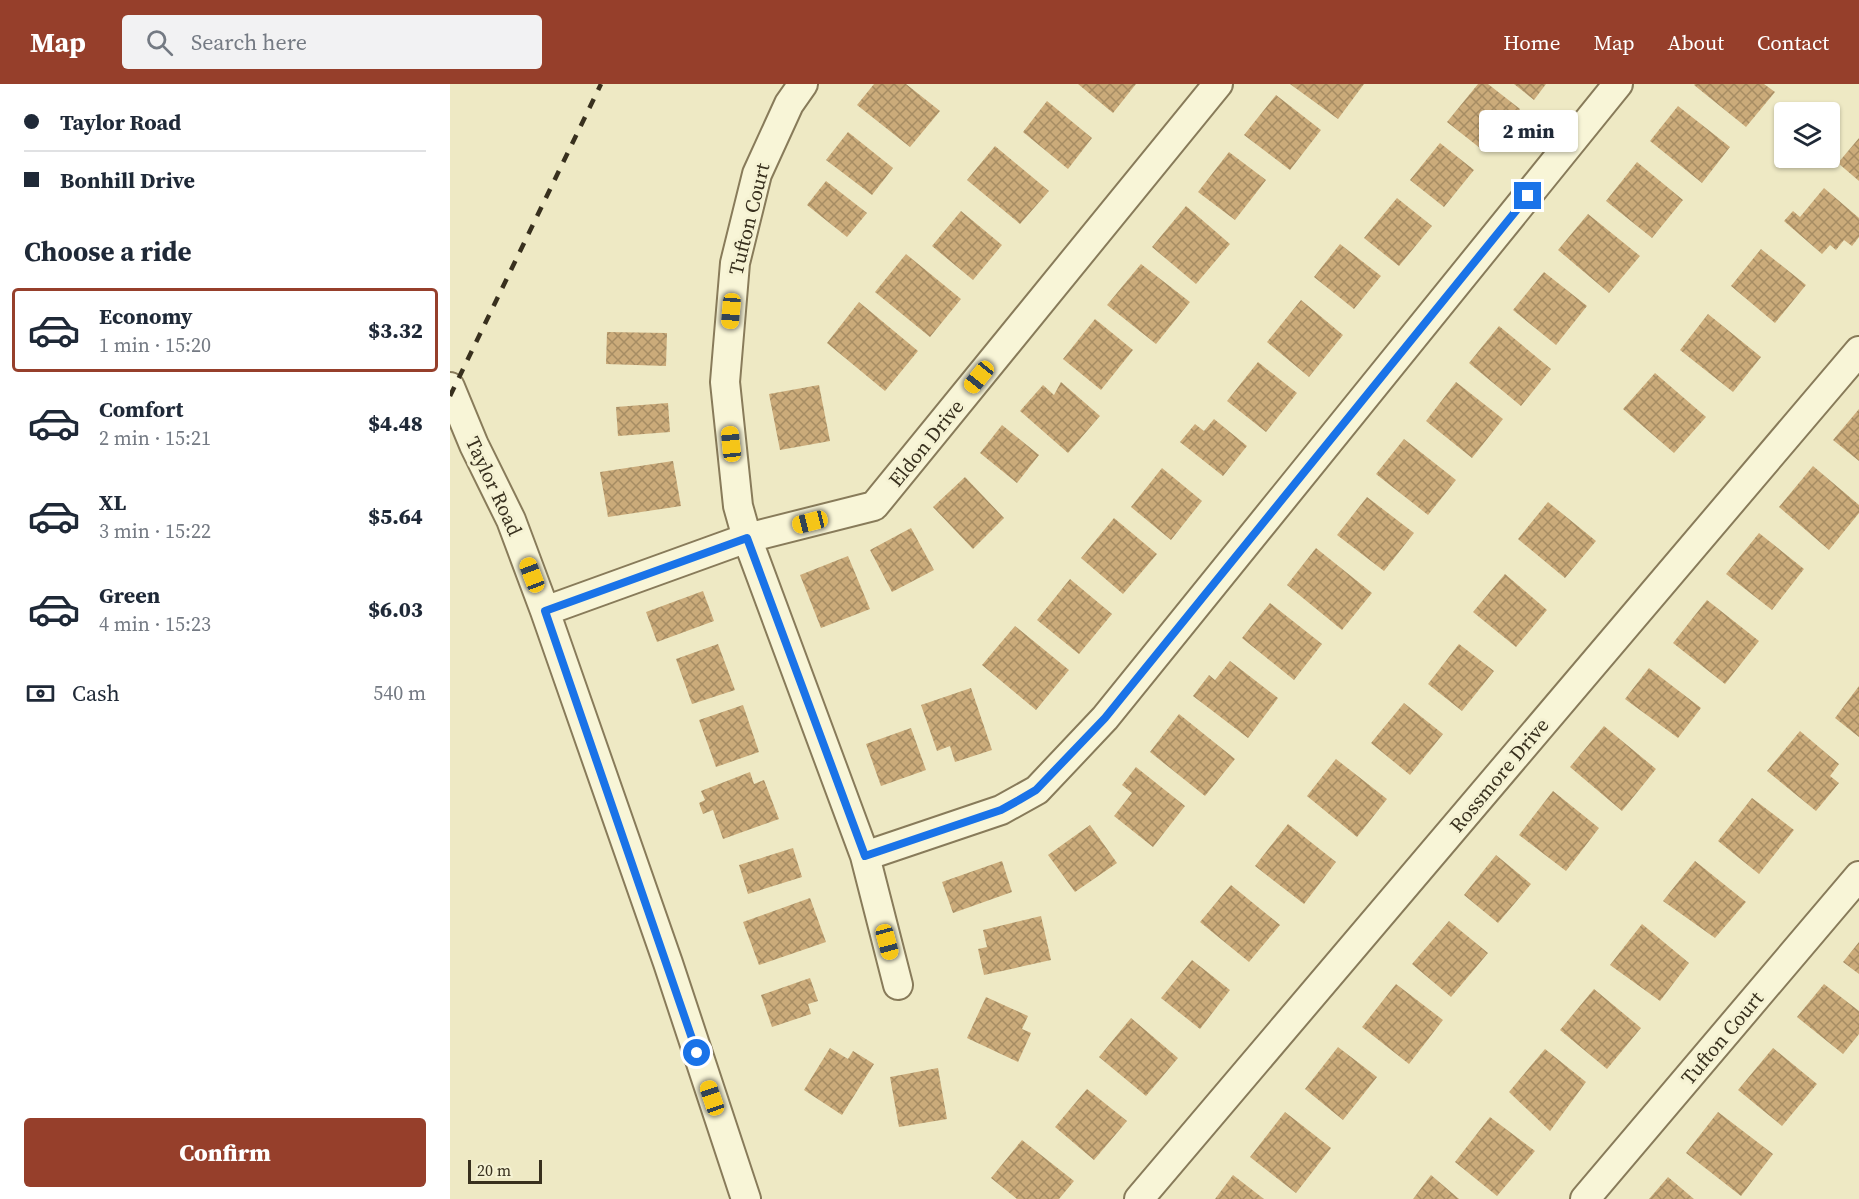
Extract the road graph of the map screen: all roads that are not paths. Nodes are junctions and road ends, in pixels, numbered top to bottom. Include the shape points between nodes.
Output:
1 (803, 84) edge
2 (1218, 84) edge
3 (1618, 84) edge
4 (1859, 351) edge
5 (450, 387) edge
6 (747, 538) junction
7 (545, 611) junction
8 (865, 856) junction
9 (1859, 876) edge
10 (898, 985) dead end
11 (746, 1199) edge
12 (1139, 1199) edge
13 (1585, 1199) edge

1 - 6 street, Tufton Court via 789,104 757,174 735,263 725,382 738,506
2 - 6 street, Eldon Drive via 874,506
3 - 8 street via 1105,718 1059,768 1036,790 1001,810
4 - 12 street, Rossmore Drive
5 - 7 street, Taylor Road via 511,520
6 - 7 street, Eldon Drive
6 - 8 street, Tufton Court
7 - 11 street, Taylor Road
8 - 10 street, Tufton Court
9 - 13 street, Tufton Court

